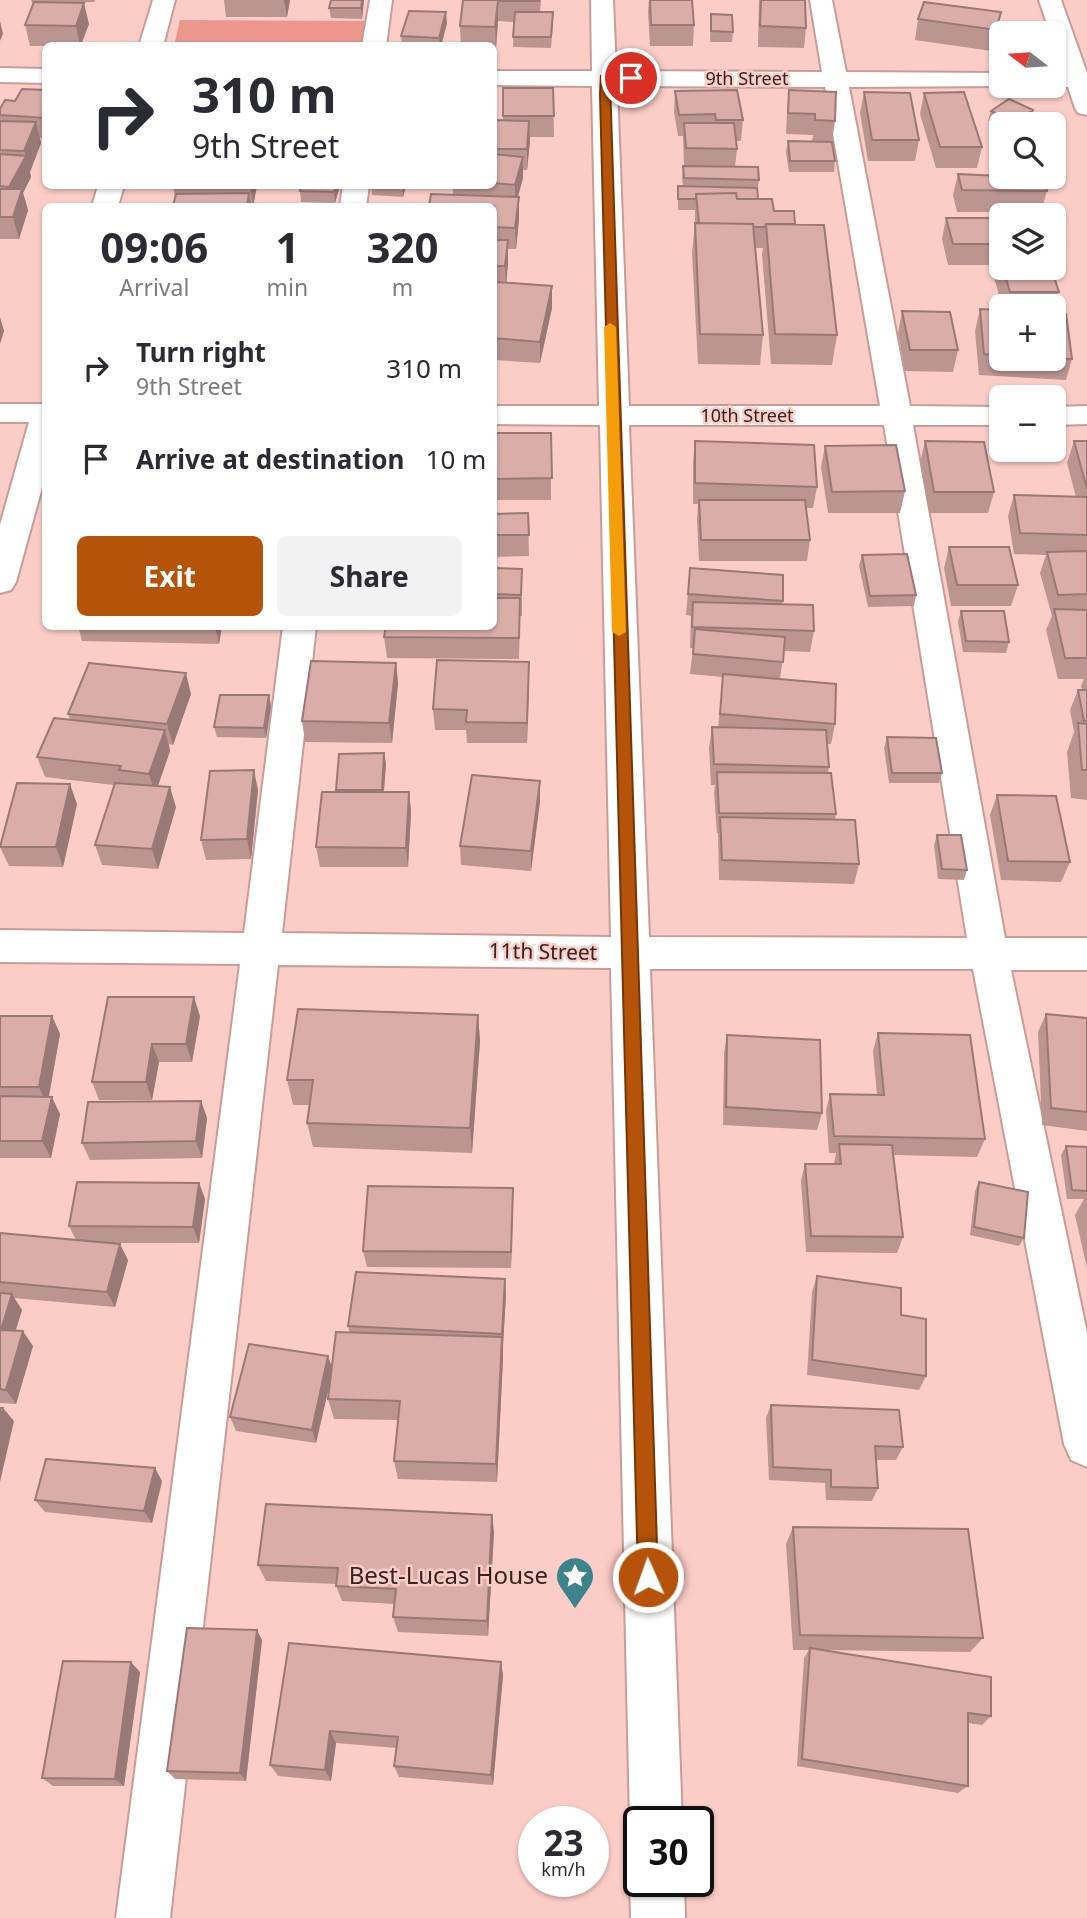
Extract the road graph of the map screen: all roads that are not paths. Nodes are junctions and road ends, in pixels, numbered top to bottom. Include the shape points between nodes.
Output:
1 (164, 0) edge
2 (381, 0) edge
3 (602, 0) edge
4 (821, 0) edge
5 (1050, 0) edge
6 (152, 42) edge
7 (375, 42) edge
8 (0, 75) edge
9 (42, 76) edge
10 (497, 78) edge
11 (605, 78) junction
12 (836, 79) junction
13 (989, 80) edge
14 (1073, 81) edge
15 (1087, 108) edge
16 (0, 413) edge
17 (42, 414) edge
18 (497, 415) edge
19 (612, 415) junction
20 (1087, 415) edge
21 (897, 416) junction
22 (989, 416) edge
23 (1066, 416) edge
24 (42, 429) edge
25 (0, 582) edge
26 (299, 630) edge
27 (0, 946) edge
28 (259, 949) junction
29 (629, 953) junction
30 (989, 954) junction
31 (1087, 954) edge
32 (1087, 1444) edge
33 (656, 1806) edge
34 (658, 1897) edge
35 (142, 1918) edge
36 (659, 1918) edge

1 - 6 street
2 - 7 street
3 - 11 street
4 - 12 street
5 - 14 street
8 - 9 street
10 - 11 street, 9th Street
11 - 12 street, 9th Street
11 - 19 street
12 - 13 street, 9th Street
12 - 21 street
14 - 15 street
16 - 17 street
18 - 19 street, 10th Street
19 - 21 street, 10th Street
19 - 29 street
20 - 23 street
21 - 22 street, 10th Street
21 - 30 street
24 - 25 street
26 - 28 street
27 - 28 street, 11th Street
28 - 29 street, 11th Street
28 - 35 street
29 - 30 street, 11th Street
29 - 33 street
30 - 31 street, 11th Street
30 - 32 street
34 - 36 street

